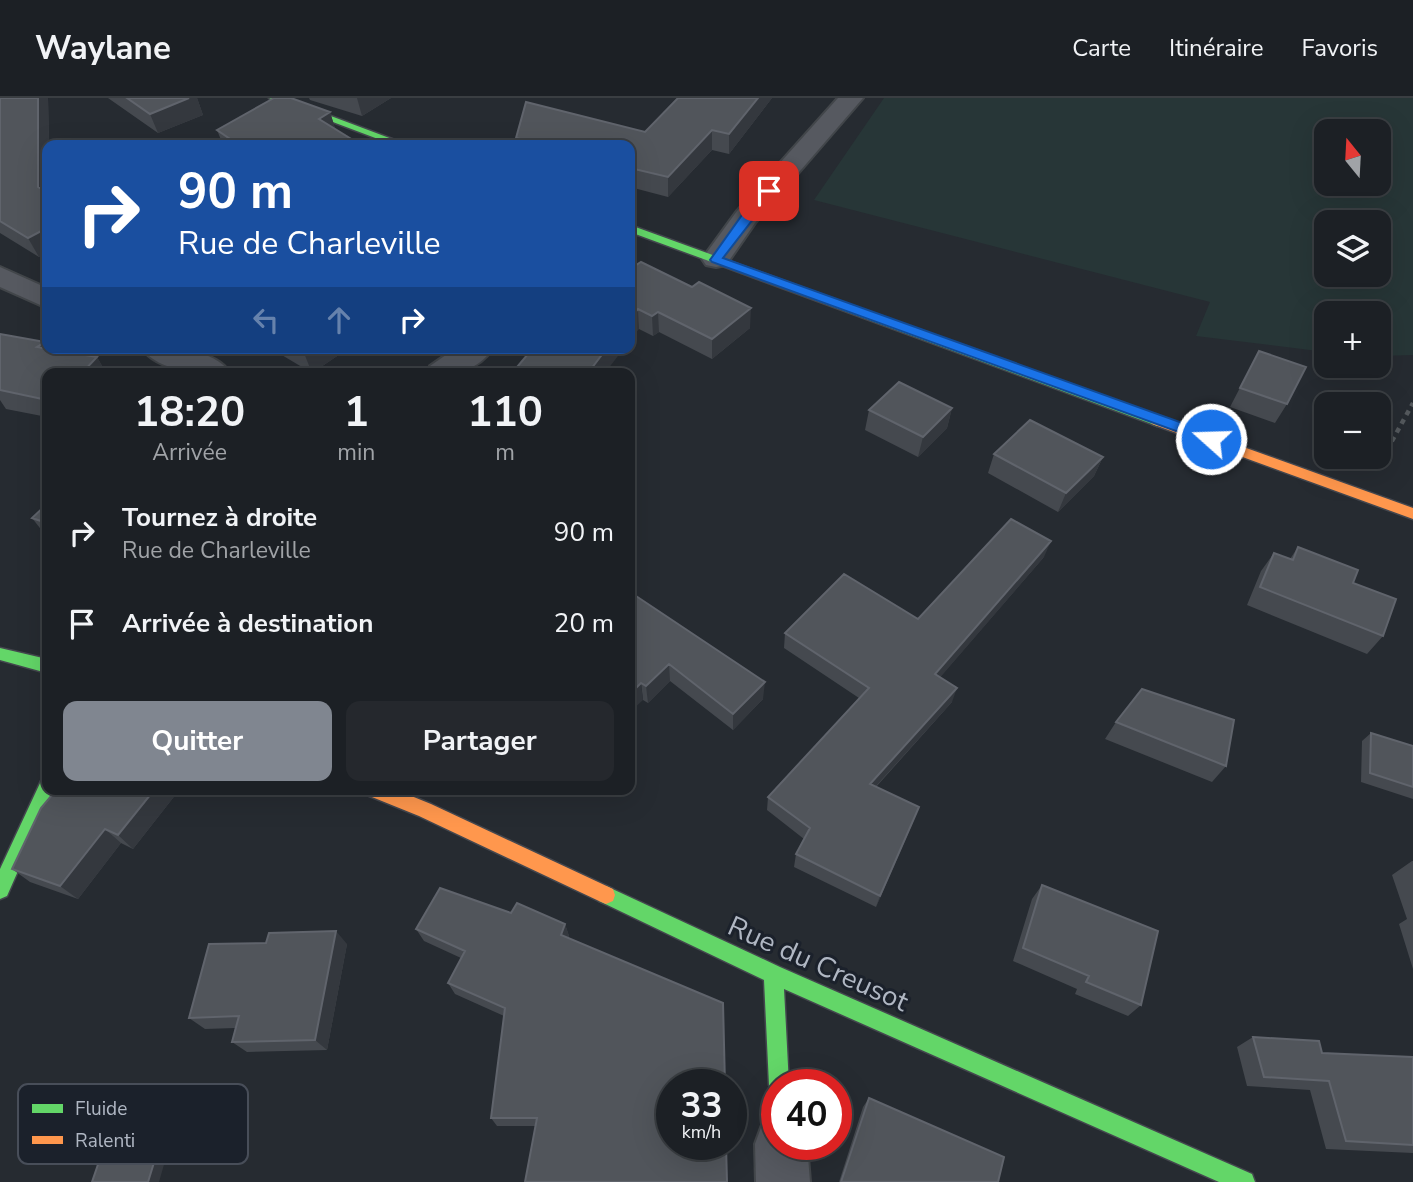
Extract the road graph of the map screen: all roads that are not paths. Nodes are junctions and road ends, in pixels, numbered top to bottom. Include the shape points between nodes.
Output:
1 (274, 98) edge
2 (851, 98) edge
3 (389, 140) edge
4 (635, 230) edge
5 (716, 260) junction
6 (0, 276) edge
7 (42, 297) edge
8 (171, 354) edge
9 (469, 354) edge
10 (203, 368) edge
11 (448, 368) edge
12 (1413, 514) edge
13 (0, 653) edge
14 (42, 665) edge
15 (43, 795) edge
16 (388, 795) edge
17 (0, 890) edge
18 (773, 974) junction
19 (778, 1069) edge
20 (782, 1160) edge
21 (783, 1182) edge
22 (1244, 1182) edge

1 - 3 street
2 - 5 street via 746,217
4 - 5 street
5 - 12 street
6 - 7 street
8 - 10 street
9 - 11 street
13 - 14 street
15 - 17 street
16 - 18 street, Rue du Creusot
18 - 19 street
18 - 22 street, Rue du Creusot
20 - 21 street

